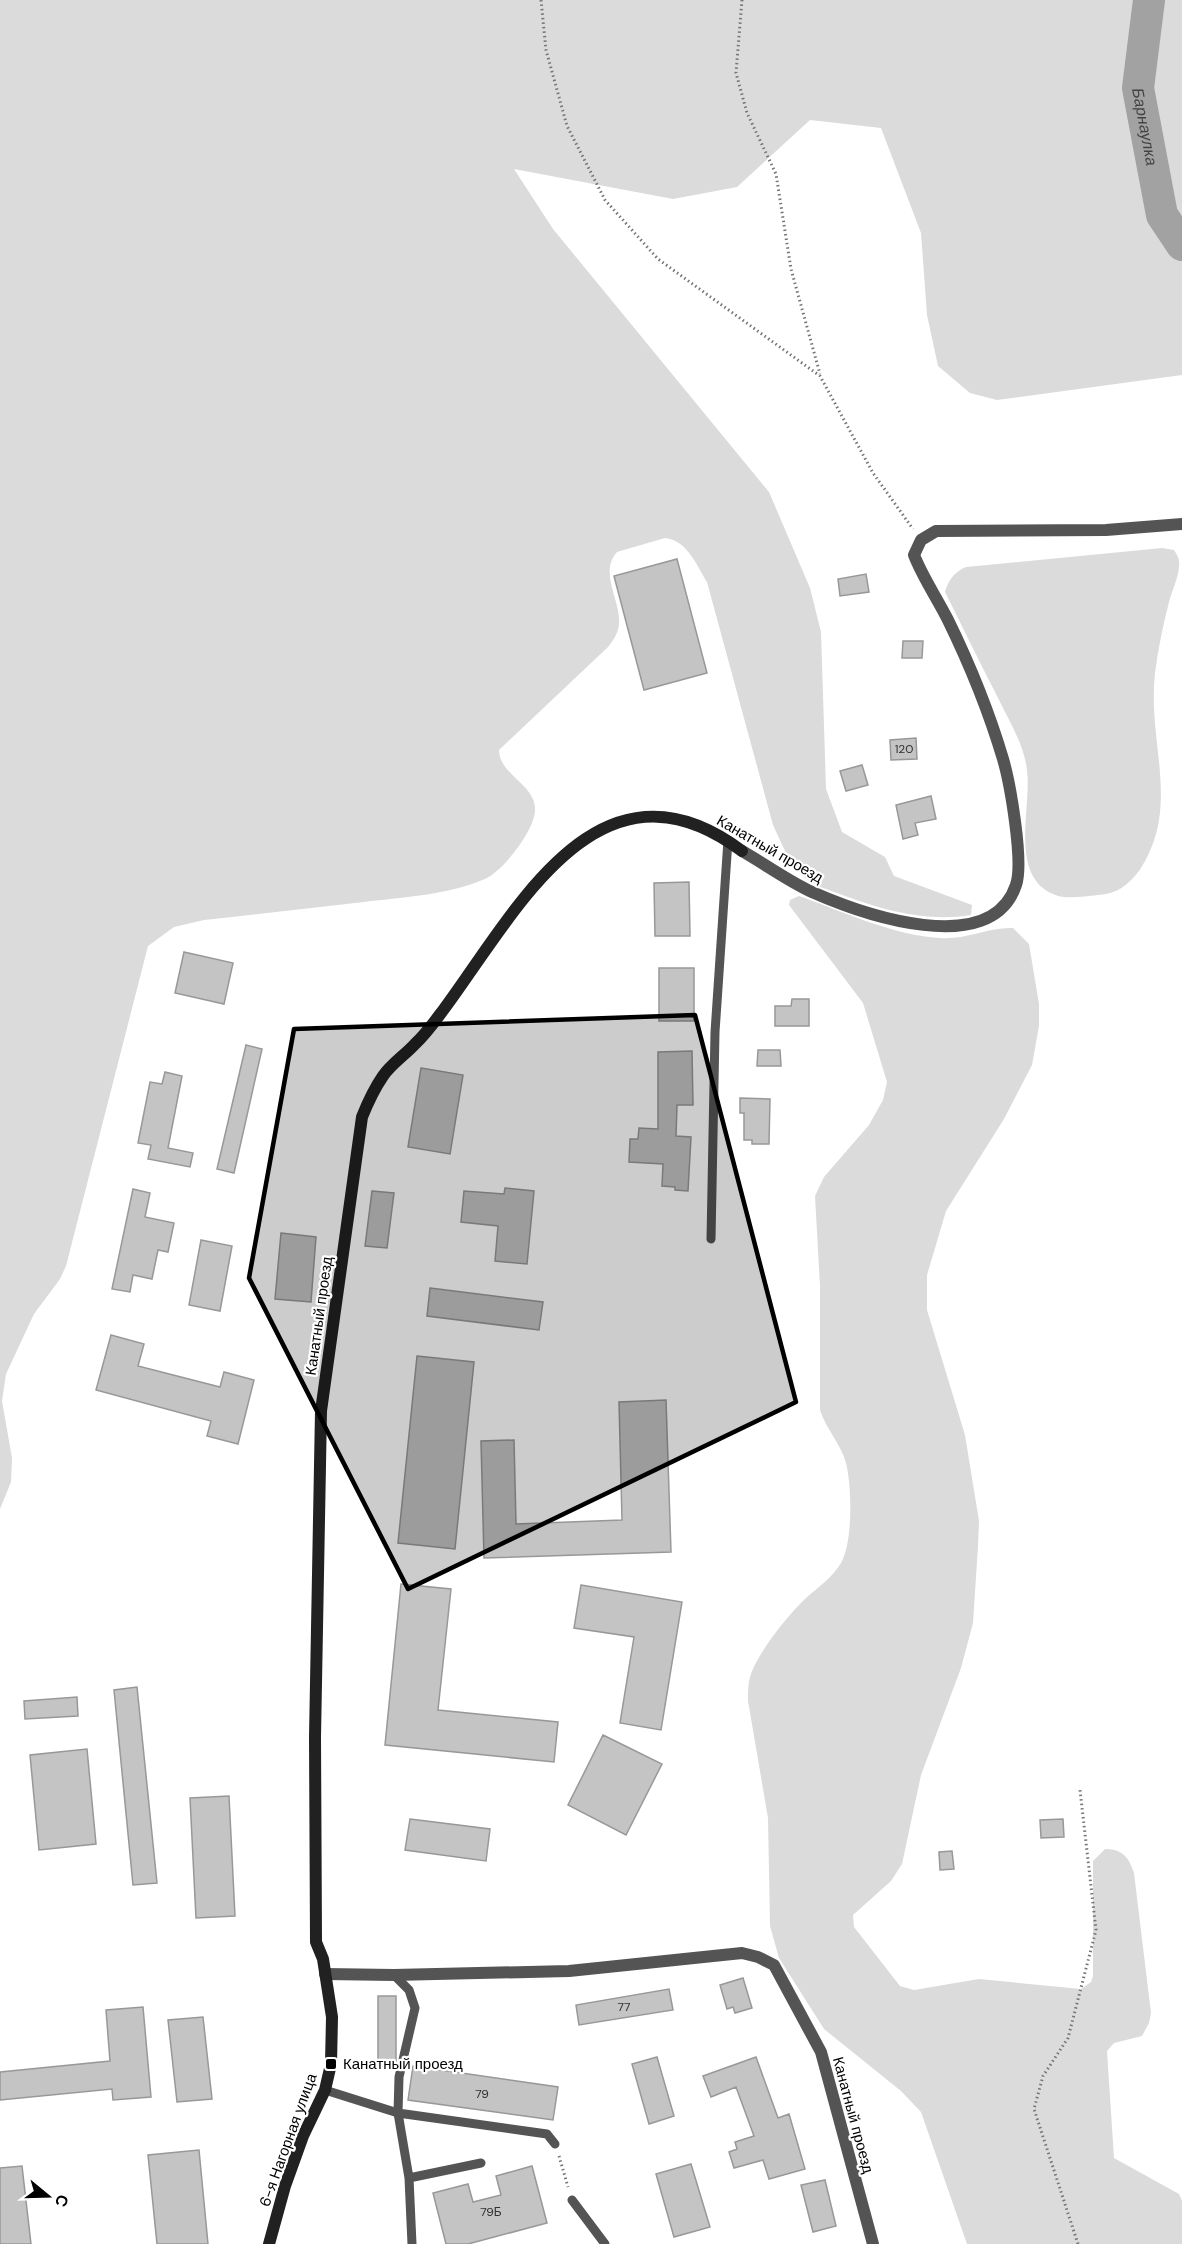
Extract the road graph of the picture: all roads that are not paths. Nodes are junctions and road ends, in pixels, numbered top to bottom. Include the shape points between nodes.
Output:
1 (1182, 524) edge
2 (728, 840) junction
3 (711, 1239) dead end
4 (325, 1974) junction
5 (394, 1975) junction
6 (325, 2090) junction
7 (398, 2113) junction
8 (555, 2144) road end
9 (481, 2163) dead end
10 (409, 2178) junction
11 (572, 2200) road end
12 (269, 2244) edge
13 (412, 2244) edge
14 (605, 2244) edge
15 (873, 2244) edge

1 - 2 street, Канатный проезд via 1106,530 936,531 921,540 914,555 948,620 1003,760 1019,865 1017,884 1004,905 984,920 957,926 922,925 858,911 810,891
2 - 3 lane via 715,1032
2 - 4 street, Канатный проезд via 694,823 660,816 599,829 572,847 514,911 418,1042 385,1073 362,1117 321,1411 316,1942
4 - 5 street, Канатный проезд
4 - 6 street, 6-я Нагорная улица via 332,2017 331,2064
5 - 7 lane via 409,1990 415,2008 399,2077
5 - 15 street, Канатный проезд via 569,1971 742,1953 774,1965 821,2052
6 - 7 lane
6 - 12 street, 6-я Нагорная улица via 303,2136
7 - 8 lane via 547,2134
7 - 10 lane
9 - 10 lane
10 - 13 lane
11 - 14 lane

